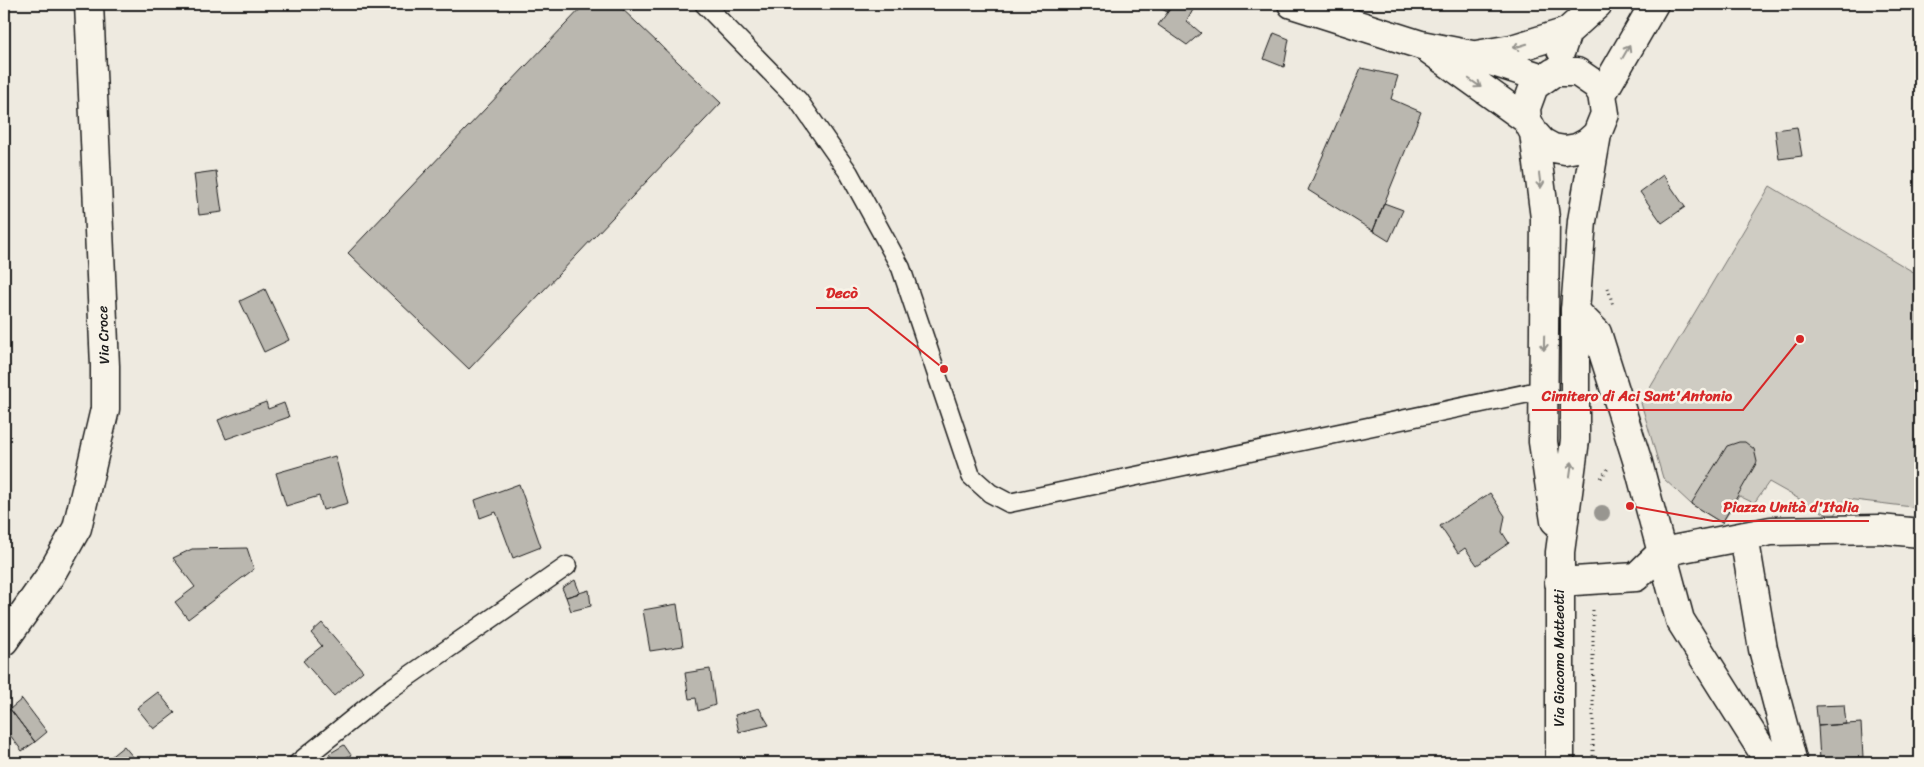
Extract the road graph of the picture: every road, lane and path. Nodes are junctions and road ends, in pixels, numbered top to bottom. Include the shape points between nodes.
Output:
1 (89, 4) edge
2 (704, 4) edge
3 (1292, 4) edge
4 (1598, 4) edge
5 (1654, 4) edge
6 (1567, 32) junction
7 (1421, 45) junction
8 (1472, 55) junction
9 (1548, 75) junction
10 (1602, 94) junction
11 (1530, 126) junction
12 (1597, 134) junction
13 (1575, 310) junction
14 (1543, 390) junction
15 (1920, 533) edge
16 (1744, 536) junction
17 (1560, 552) junction
18 (1662, 552) junction
19 (567, 566) dead end
20 (1559, 582) junction
21 (4, 641) edge
22 (298, 763) edge
23 (1560, 763) edge
24 (1770, 763) edge
25 (1793, 763) edge

1 - 21 main road, Via Croce via 105,366 104,409 77,528 50,576
2 - 14 lane via 798,100 849,173 902,268 971,476 990,493 1009,503
3 - 7 main road
4 - 6 main road
10 -> 5 main road
6 -> 8 main road via 1512,49
6 - 9 main road
7 - 8 main road
7 -> 11 main road
8 - 9 main road
9 - 10 main road via 1577,72 1587,77
9 - 11 main road via 1534,86 1529,96 1526,108
10 - 12 main road via 1605,114
11 - 12 main road via 1542,142 1565,150 1577,148
11 -> 14 main road via 1545,218
12 - 13 main road via 1582,221
17 -> 13 main road via 1575,440
13 - 18 main road via 1597,333
14 - 17 main road via 1543,442
15 - 16 main road via 1880,529 1771,532
16 - 18 main road
16 - 25 main road via 1763,649
17 - 20 main road, Via Giacomo Matteotti
18 - 20 main road via 1636,577
18 - 24 main road via 1680,620
19 - 22 lane via 386,692
20 - 23 main road, Via Giacomo Matteotti

